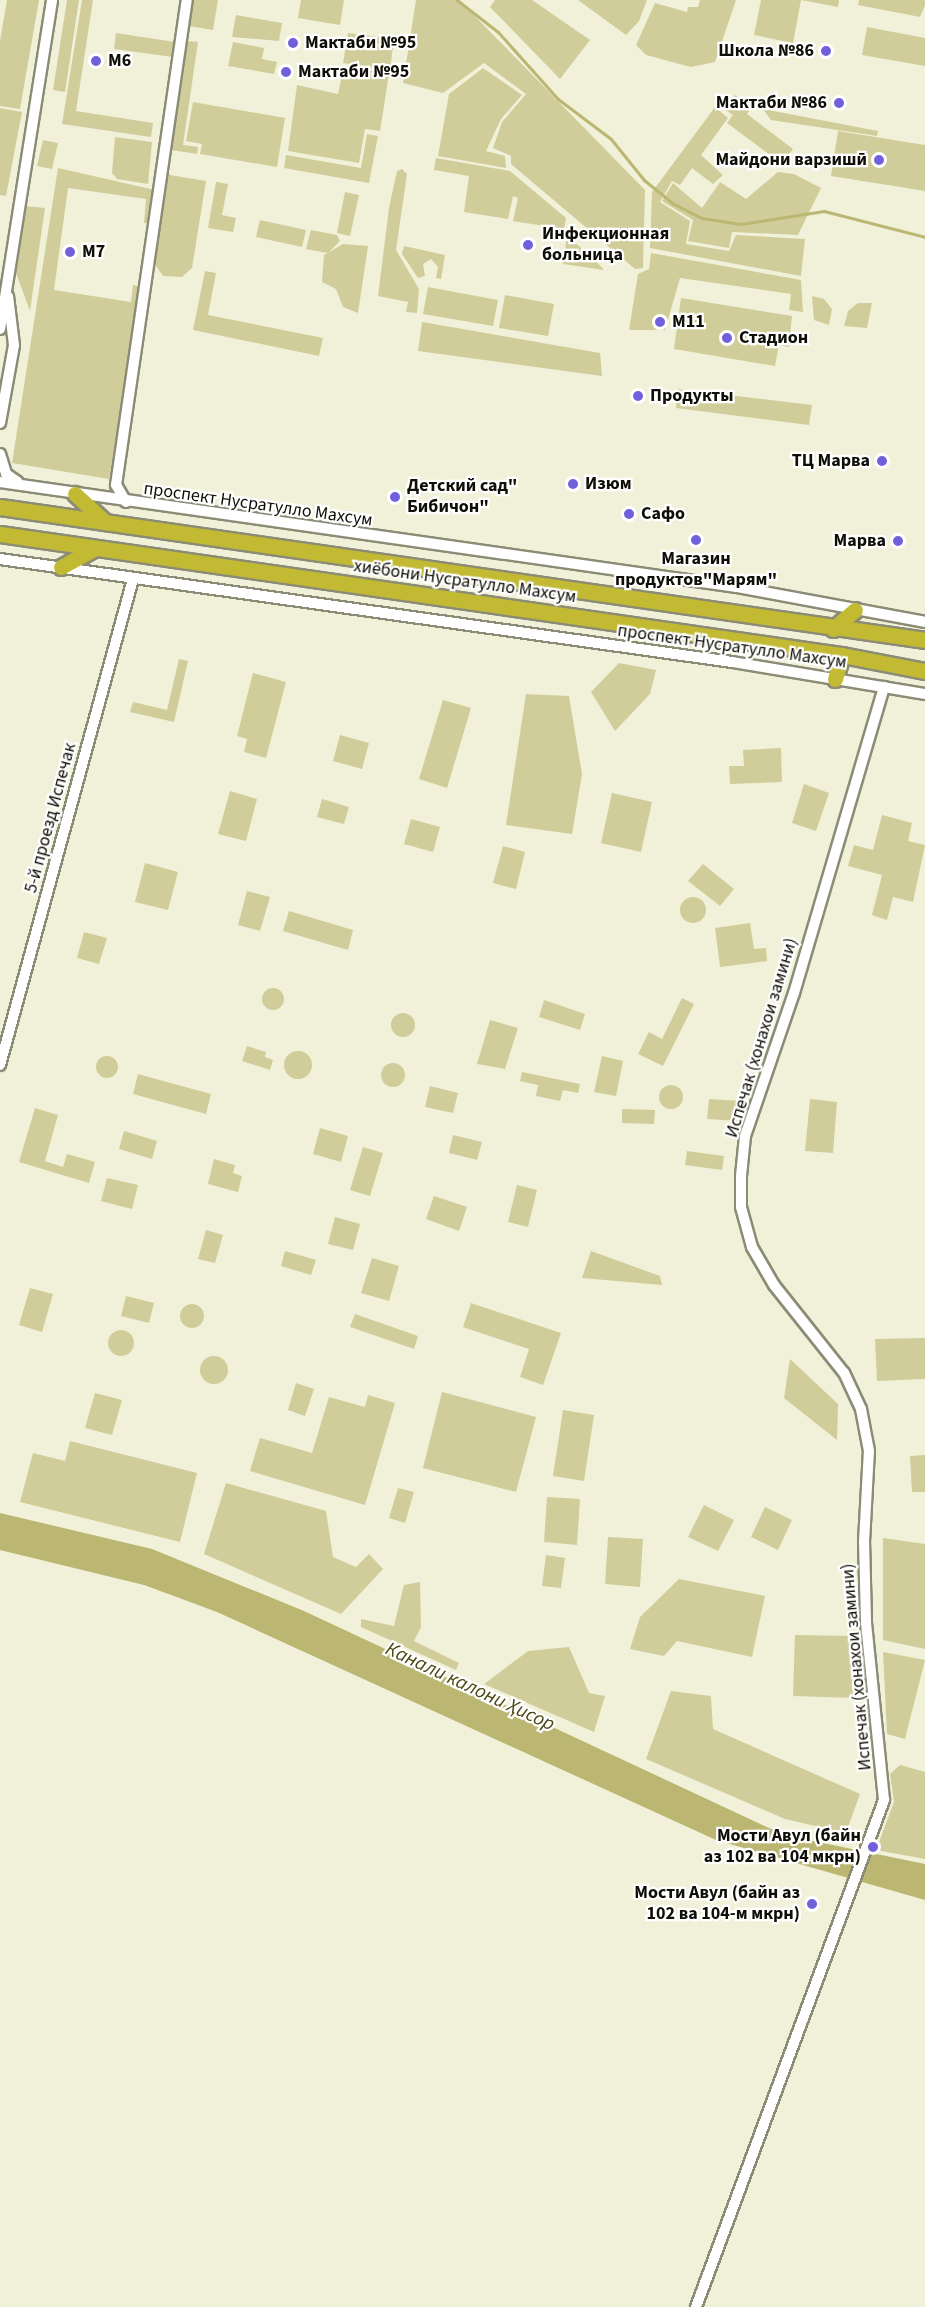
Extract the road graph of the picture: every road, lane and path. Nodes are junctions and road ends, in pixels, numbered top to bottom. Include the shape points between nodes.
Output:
1 (52, 0) edge
2 (187, 0) edge
3 (6, 283) junction
4 (0, 329) edge
5 (0, 423) edge
6 (0, 454) edge
7 (0, 482) edge
8 (20, 484) junction
9 (75, 494) junction
10 (126, 502) junction
11 (0, 507) edge
12 (105, 522) junction
13 (0, 534) edge
14 (95, 548) junction
15 (331, 555) junction
16 (0, 559) edge
17 (61, 567) junction
18 (133, 579) junction
19 (327, 582) junction
20 (855, 610) junction
21 (925, 622) edge
22 (833, 629) junction
23 (925, 640) edge
24 (842, 655) junction
25 (925, 671) edge
26 (835, 679) junction
27 (884, 687) junction
28 (925, 694) edge
29 (0, 1065) edge
30 (696, 2307) edge

1 - 3 street
2 - 10 street, проспект Нусратулло Махсум via 116,485
3 - 4 street
3 - 5 street via 14,345
6 - 8 street via 6,474
7 - 8 street
8 - 9 street
9 - 10 street
9 - 12 highway
10 - 20 street, проспект Нусратулло Махсум via 737,587
11 - 12 highway, хиёбони Нусратулло Махсум
12 - 15 highway, хиёбони Нусратулло Махсум
13 - 14 highway, хиёбони Нусратулло Махсум
14 - 17 highway
14 - 19 highway, хиёбони Нусратулло Махсум
15 - 19 highway
15 - 22 highway, хиёбони Нусратулло Махсум
16 - 17 street, проспект Нусратулло Махсум
17 - 18 street, проспект Нусратулло Махсум
18 - 26 street, проспект Нусратулло Махсум
18 - 29 street, 5-й проезд Испечак
19 - 24 highway, хиёбони Нусратулло Махсум
20 - 21 street, проспект Нусратулло Махсум
20 - 22 highway
22 - 23 highway, хиёбони Нусратулло Махсум
24 - 25 highway, хиёбони Нусратулло Махсум
24 - 26 highway
26 - 27 street, проспект Нусратулло Махсум
27 - 28 street, проспект Нусратулло Махсум
27 - 30 street, Испечак (хонахои замини) via 794,993 748,1126 741,1176 741,1207 752,1247 774,1285 844,1373 865,1427 870,1451 864,1542 866,1622 884,1800

